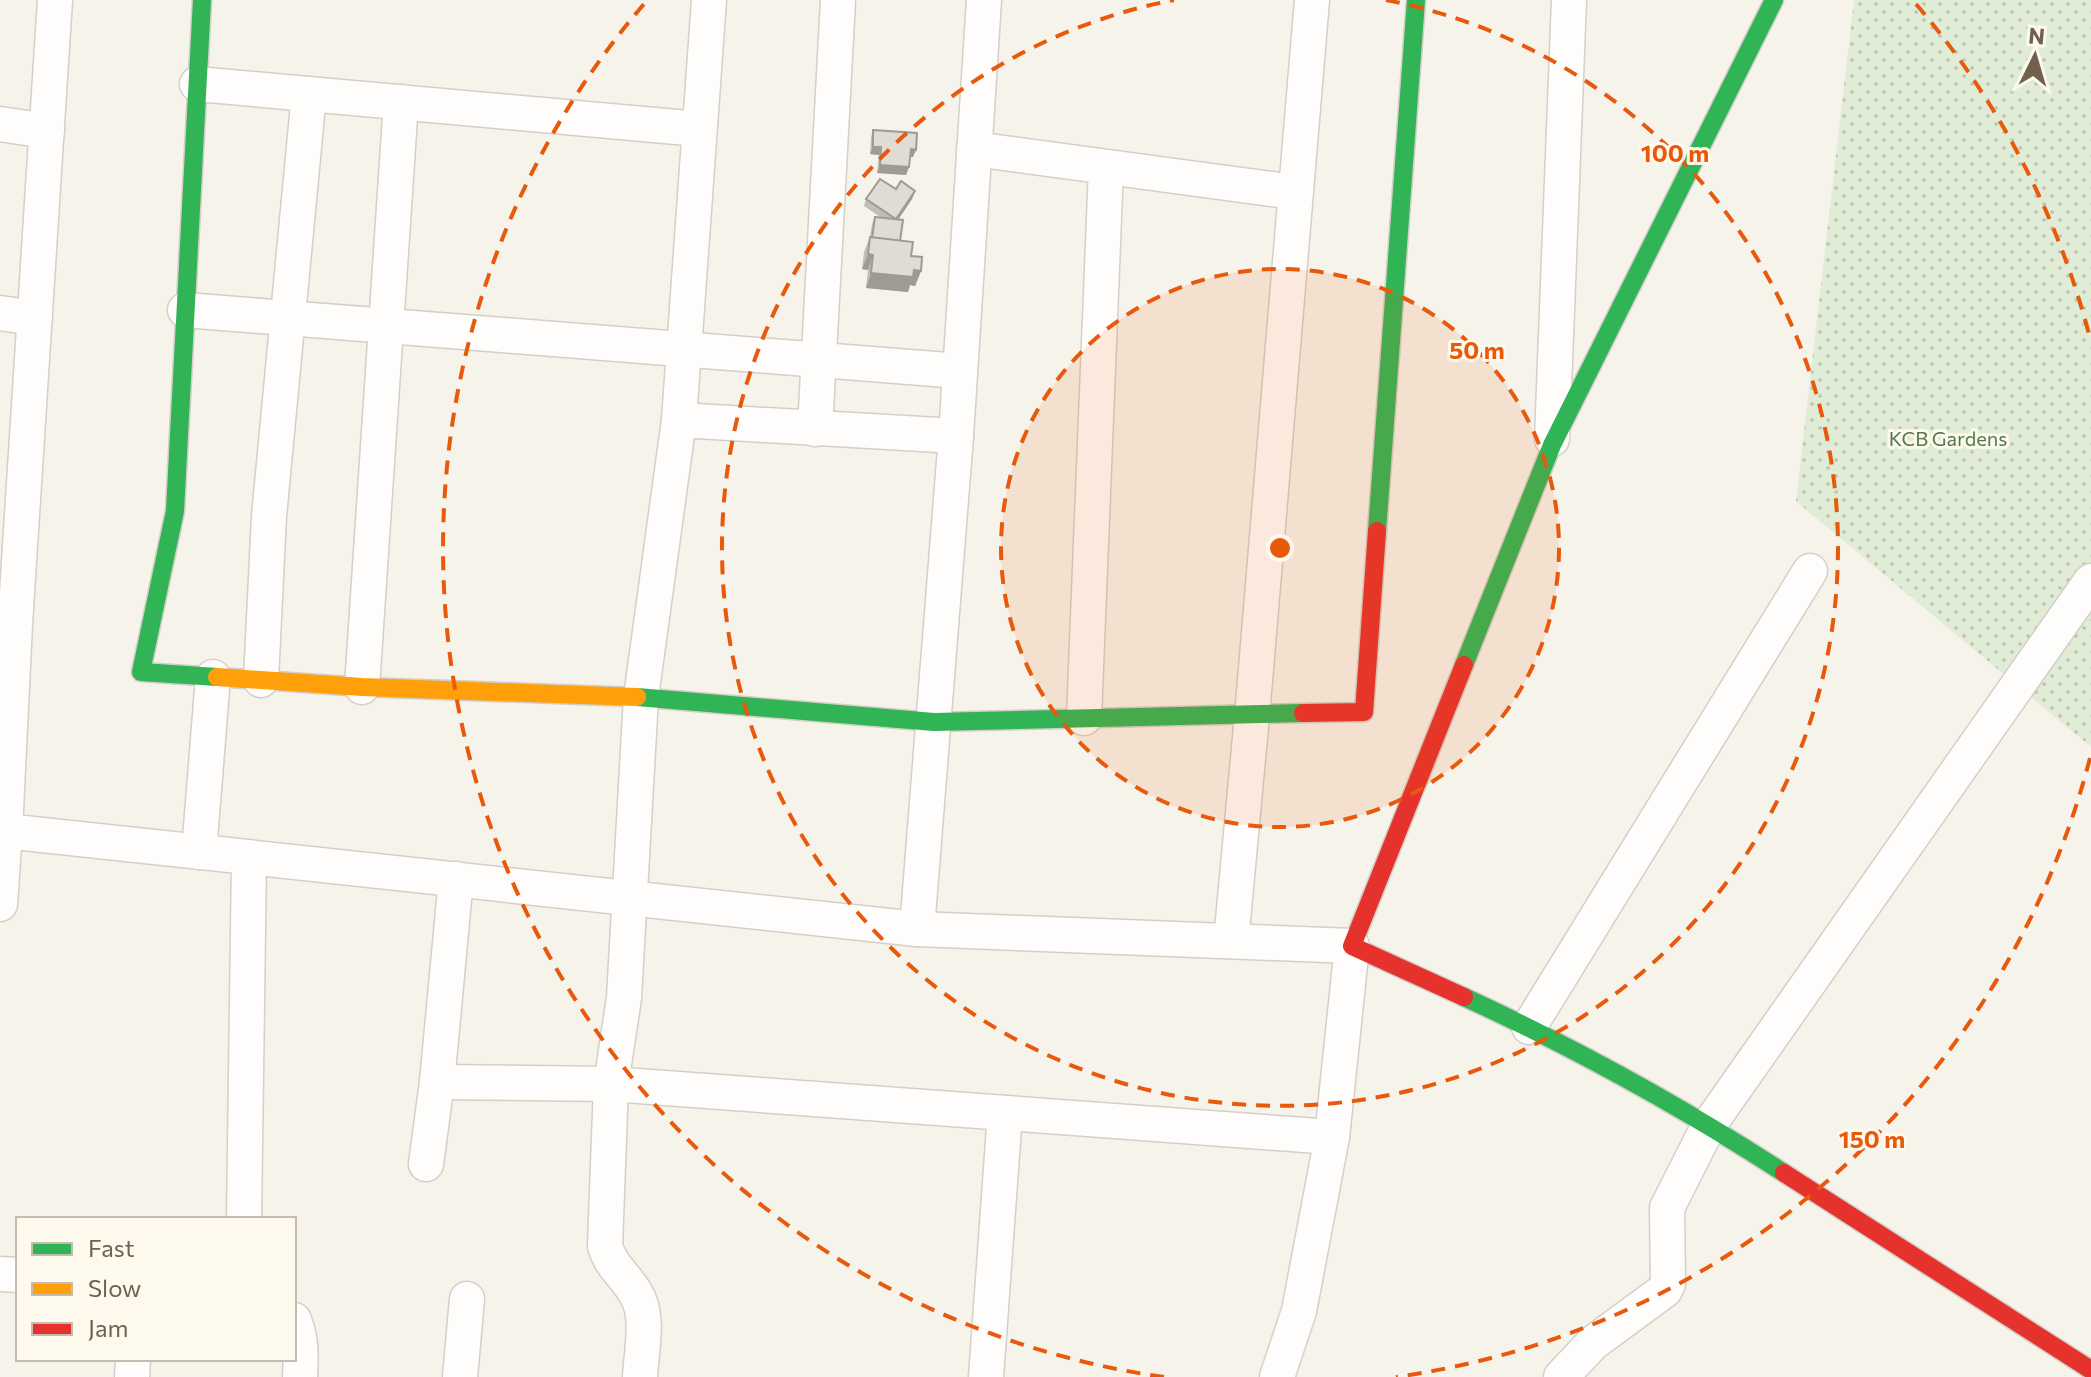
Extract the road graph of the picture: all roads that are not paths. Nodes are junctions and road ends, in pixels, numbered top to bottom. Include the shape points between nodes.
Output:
1 (55, 0) edge
2 (202, 0) edge
3 (709, 0) edge
4 (838, 0) edge
5 (984, 0) edge
6 (1312, 0) edge
7 (1416, 0) edge
8 (1569, 0) edge
9 (1774, 0) edge
10 (197, 84) junction
11 (309, 94) junction
12 (401, 102) junction
13 (0, 124) edge
14 (699, 129) junction
15 (47, 131) junction
16 (974, 149) junction
17 (1106, 168) junction
18 (1294, 192) junction
19 (185, 310) junction
20 (0, 313) edge
21 (35, 318) junction
22 (288, 319) junction
23 (386, 327) junction
24 (684, 351) junction
25 (818, 361) junction
26 (960, 371) junction
27 (679, 420) junction
28 (815, 429) junction
29 (956, 436) junction
30 (1552, 445) junction
31 (1810, 571) dead end
32 (2091, 581) edge
33 (213, 677) junction
34 (261, 680) junction
35 (362, 687) junction
36 (641, 697) junction
37 (1252, 716) junction
38 (1084, 718) junction
39 (934, 722) junction
40 (3, 830) edge
41 (199, 852) junction
42 (249, 858) junction
43 (456, 879) junction
44 (629, 898) junction
45 (0, 904) edge
46 (917, 929) junction
47 (1231, 941) junction
48 (1352, 946) junction
49 (1529, 1027) junction
50 (437, 1082) junction
51 (611, 1084) junction
52 (1005, 1113) junction
53 (1709, 1125) junction
54 (1332, 1137) junction
55 (426, 1164) dead end
56 (244, 1217) edge
57 (467, 1299) dead end
58 (296, 1325) edge
59 (2091, 1370) edge
60 (300, 1377) edge
61 (460, 1377) edge
62 (640, 1377) edge
63 (986, 1377) edge
64 (1277, 1377) edge
65 (1561, 1377) edge

1 - 15 street
2 - 10 street
3 - 14 street
4 - 25 street
5 - 16 street
6 - 18 street
7 - 37 street via 1364,712
8 - 30 street
9 - 30 street
10 - 11 street
10 - 19 street
11 - 12 street
11 - 22 street
12 - 14 street
12 - 23 street
13 - 15 street
14 - 24 street
15 - 21 street
16 - 17 street
16 - 26 street
17 - 18 street
17 - 38 street
18 - 37 street
19 - 22 street
19 - 33 street via 175,511 141,672
20 - 21 street
21 - 40 street
22 - 23 street
22 - 34 street via 269,516
23 - 24 street
23 - 35 street
24 - 25 street
24 - 27 street
25 - 26 street
25 - 28 street
26 - 29 street
27 - 28 street
27 - 36 street
28 - 29 street
29 - 39 street
30 - 48 street
31 - 49 street
32 - 53 street
33 - 34 street
33 - 41 street
34 - 35 street
35 - 36 street
36 - 39 street
36 - 44 street
37 - 38 street
37 - 47 street
38 - 39 street
39 - 46 street
40 - 41 street
40 - 45 street
41 - 42 street
42 - 43 street
42 - 56 street
43 - 44 street
43 - 50 street
44 - 46 street
44 - 51 street via 624,998
46 - 47 street
47 - 48 street
48 - 49 street
48 - 54 street
49 - 53 street
50 - 51 street
50 - 55 street
51 - 52 street
51 - 62 street via 605,1246 609,1261 638,1296 643,1320
52 - 54 street
52 - 63 street
53 - 59 street
53 - 65 street via 1667,1208 1665,1290 1593,1343
54 - 64 street via 1299,1311
57 - 61 street
58 - 60 street

